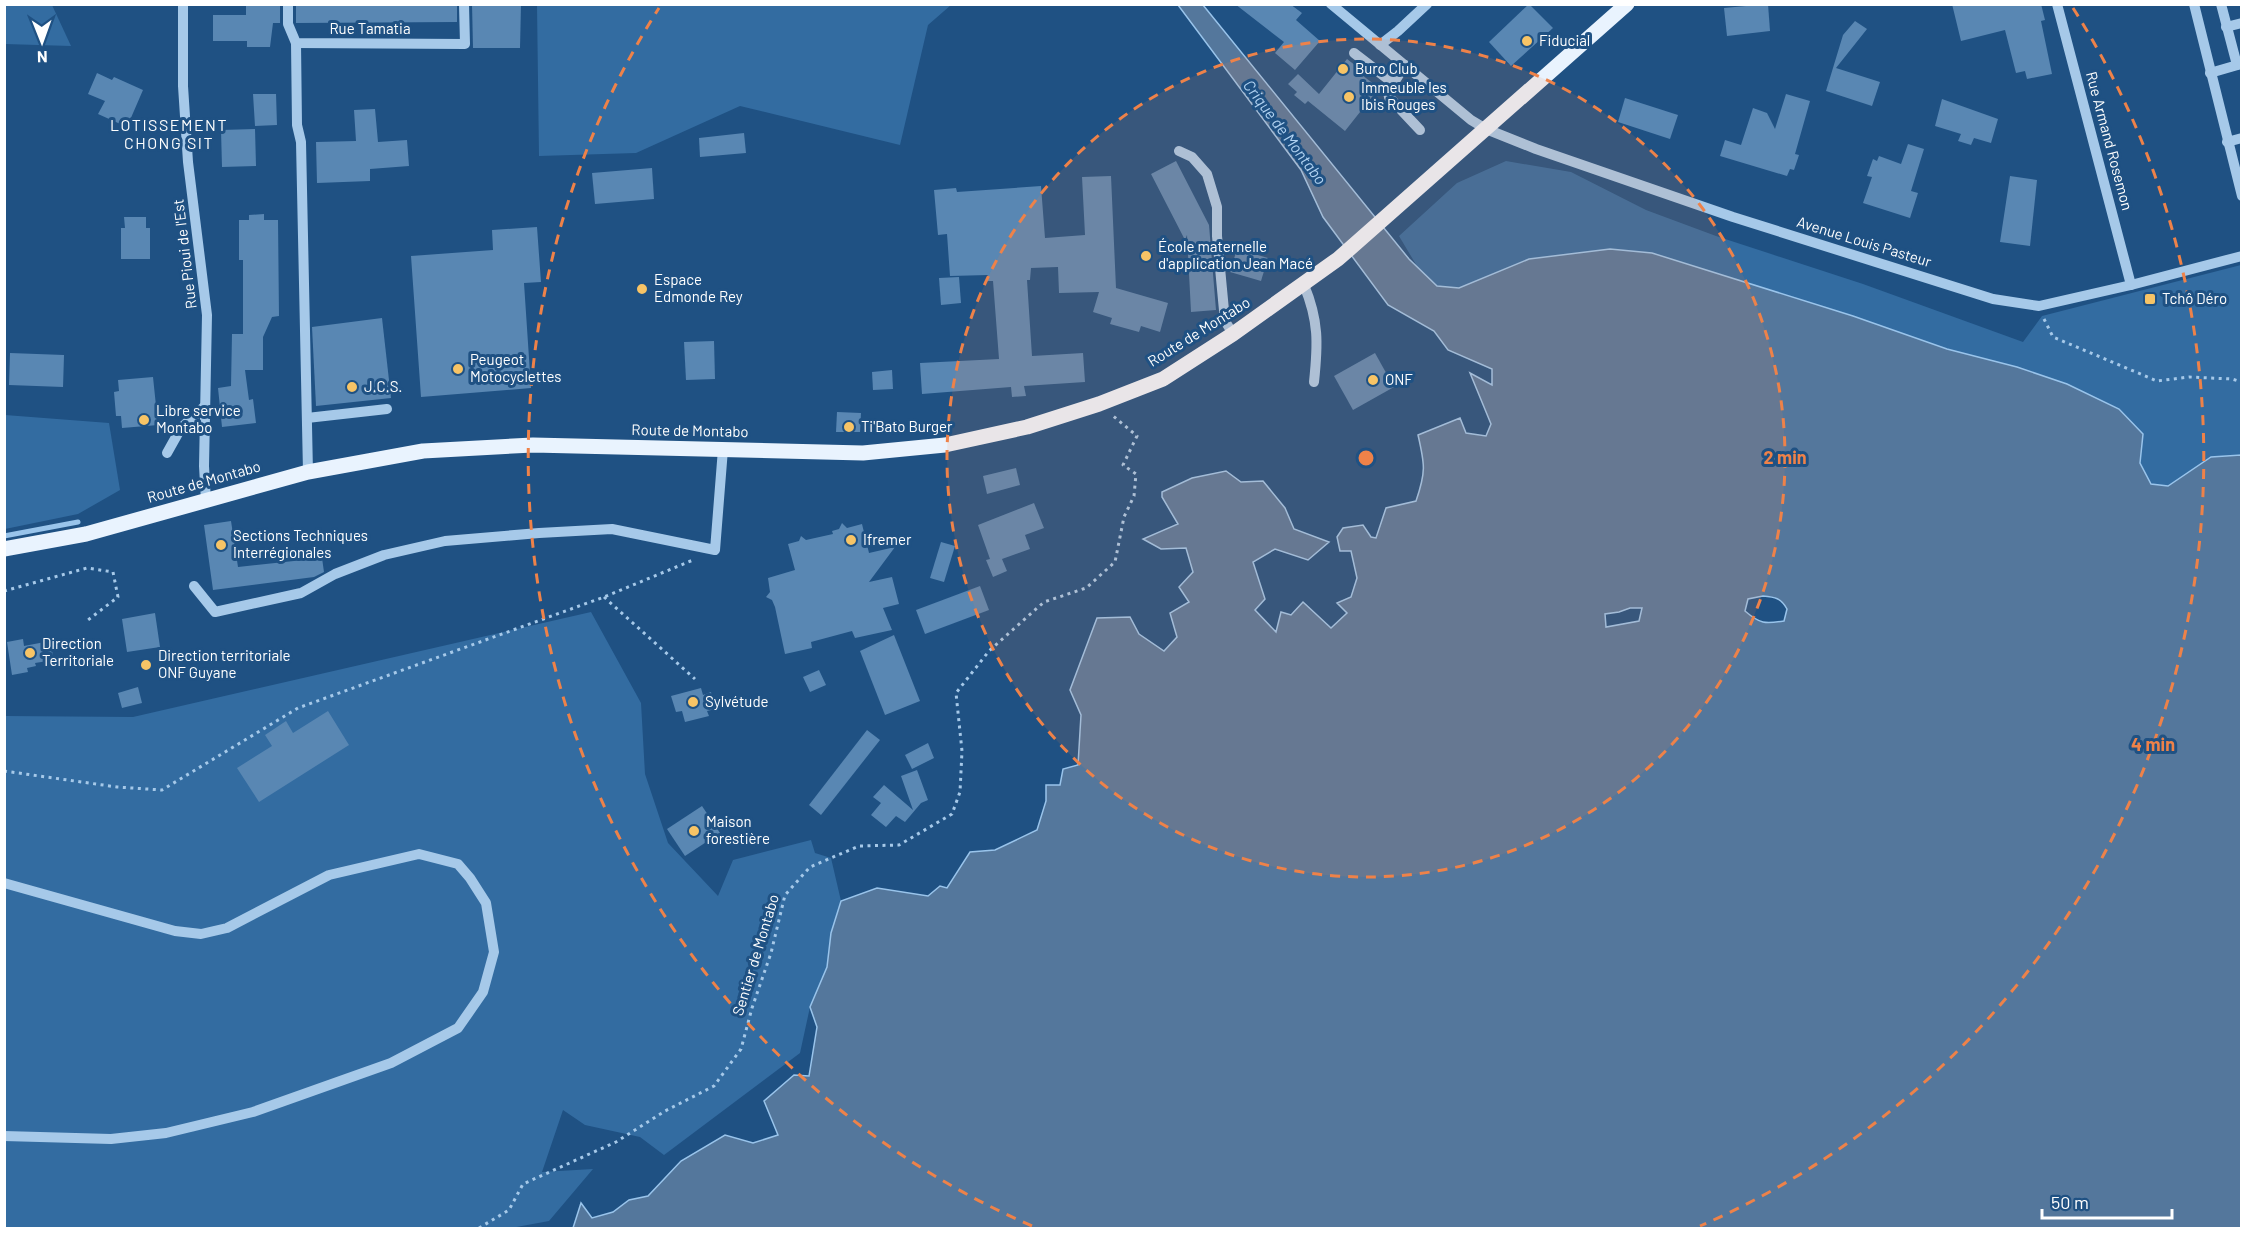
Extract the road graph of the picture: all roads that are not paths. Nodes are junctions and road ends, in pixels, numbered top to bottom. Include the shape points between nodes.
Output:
1 (183, 4) edge
2 (288, 4) edge
3 (464, 4) edge
4 (1331, 4) edge
5 (1427, 4) edge
6 (1627, 4) edge
7 (2057, 4) edge
8 (2194, 4) edge
9 (2221, 4) edge
10 (2241, 23) edge
11 (2226, 27) junction
12 (296, 43) junction
13 (1380, 45) junction
14 (1354, 53) dead end
15 (2239, 64) edge
16 (1406, 65) junction
17 (2210, 73) junction
18 (1393, 83) junction
19 (1486, 129) junction
20 (1420, 130) dead end
21 (2241, 138) edge
22 (2227, 142) junction
23 (1179, 151) dead end
24 (2241, 196) edge
25 (2241, 256) edge
26 (1304, 285) junction
27 (2131, 285) junction
28 (1233, 334) junction
29 (1314, 382) dead end
30 (206, 405) junction
31 (387, 409) dead end
32 (307, 418) junction
33 (723, 449) junction
34 (167, 453) dead end
35 (308, 472) junction
36 (206, 501) junction
37 (4, 549) edge
38 (194, 586) dead end
39 (4, 883) edge
40 (4, 1136) edge

1 - 30 street, Rue Pioui de l'Est via 188,162 207,315
2 - 12 street via 288,24
3 - 12 street, Rue Tamatia via 465,44
4 - 13 street, Avenue Louis Pasteur
5 - 13 street
6 - 19 main road
7 - 27 street, Rue Armand Rosemon
8 - 17 street
9 - 11 street
10 - 11 street
11 - 15 street
12 - 32 street
13 - 16 street, Avenue Louis Pasteur
14 - 18 street
15 - 17 street
16 - 18 street
16 - 19 street, Avenue Louis Pasteur
17 - 22 street
18 - 20 street via 1389,97
19 - 26 main road, Route de Montabo via 1338,260
19 - 27 street, Avenue Louis Pasteur via 1744,220 1993,299 2039,306
21 - 22 street
22 - 24 street
23 - 28 street via 1192,157 1207,174 1216,207 1225,321
25 - 27 street, Avenue Louis Pasteur
26 - 28 main road, Route de Montabo
26 - 29 street via 1318,331
28 - 33 main road, Route de Montabo via 1163,379 1027,427 945,445 863,453
30 - 34 street via 182,428
30 - 36 street, Rue Pioui de l'Est
31 - 32 street
32 - 35 street
33 - 35 main road, Route de Montabo via 533,445 423,451
33 - 38 street via 715,550 612,529 539,533 446,542 384,555 335,573 301,593 215,612
35 - 36 main road, Route de Montabo
36 - 37 main road, Route de Montabo via 86,534
39 - 40 street via 175,931 201,934 227,928 329,875 419,854 458,864 470,878 486,903 494,952 483,992 458,1028 391,1062 253,1112 166,1133 111,1139

